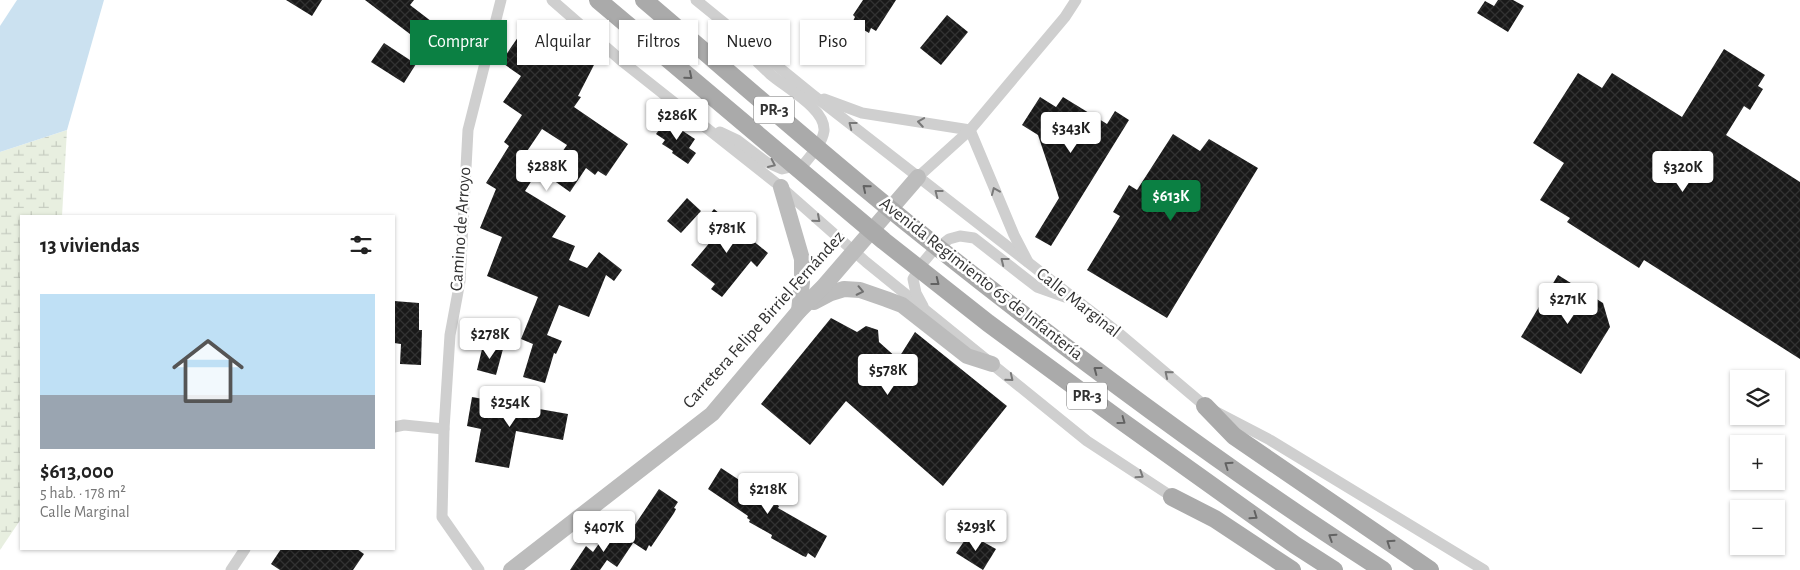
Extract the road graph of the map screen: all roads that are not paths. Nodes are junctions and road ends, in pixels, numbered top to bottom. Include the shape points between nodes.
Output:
1 (501, 0) edge
2 (552, 0) edge
3 (598, 0) edge
4 (644, 0) edge
5 (696, 0) edge
6 (1076, 0) edge
7 (721, 20) edge
8 (761, 65) edge
9 (777, 65) edge
10 (813, 94) junction
11 (700, 122) junction
12 (970, 130) junction
13 (918, 177) junction
14 (781, 187) junction
15 (854, 250) junction
16 (1031, 266) junction
17 (1076, 301) junction
18 (925, 310) junction
19 (799, 311) junction
20 (992, 364) junction
21 (1206, 406) junction
22 (395, 427) edge
23 (444, 429) junction
24 (1172, 496) junction
25 (244, 550) edge
26 (231, 570) edge
27 (479, 570) edge
28 (511, 570) edge
29 (1278, 570) edge
30 (1292, 570) edge
31 (1334, 570) edge
32 (1383, 570) edge
33 (1430, 570) edge
34 (1484, 570) edge

1 - 23 street, Camino de Arroyo via 468,130 460,281 450,335
2 - 11 street via 623,62
3 -> 31 main road, Avenida Regimiento 65 de Infantería / PR-3 via 884,241 988,323
32 -> 4 main road, Avenida Regimiento 65 de Infantería / PR-3 via 1310,524 1004,301 903,220
5 - 7 street, Calle Marginal
6 - 12 street
11 -> 8 street via 737,140 766,162 782,168 804,164 820,142 824,132 823,121 812,106
9 - 10 street, Calle Marginal
12 -> 10 street via 862,113
13 -> 10 street, Calle Marginal
11 - 14 street
12 - 13 street
16 -> 12 street via 1014,235
13 - 15 street, Carretera Felipe Birriel Fernández
16 -> 13 street, Calle Marginal
14 -> 15 street
14 - 19 street via 802,259
15 - 18 street
15 - 19 street, Carretera Felipe Birriel Fernández
16 - 17 street, Calle Marginal
17 -> 18 street via 1038,288 974,238 960,236 949,239 931,253 913,279
21 -> 17 street, Calle Marginal
18 - 20 street
19 -> 20 street via 831,293 844,289 860,290 902,305 968,356
19 - 28 street, Carretera Felipe Birriel Fernández via 712,414
20 -> 24 street via 1087,440
33 -> 21 main road via 1234,436
21 - 34 street, Calle Marginal via 1270,440
22 - 23 street
23 - 27 street, Camino de Arroyo via 442,517
24 - 29 street
24 - 30 main road via 1215,519
25 - 26 street

